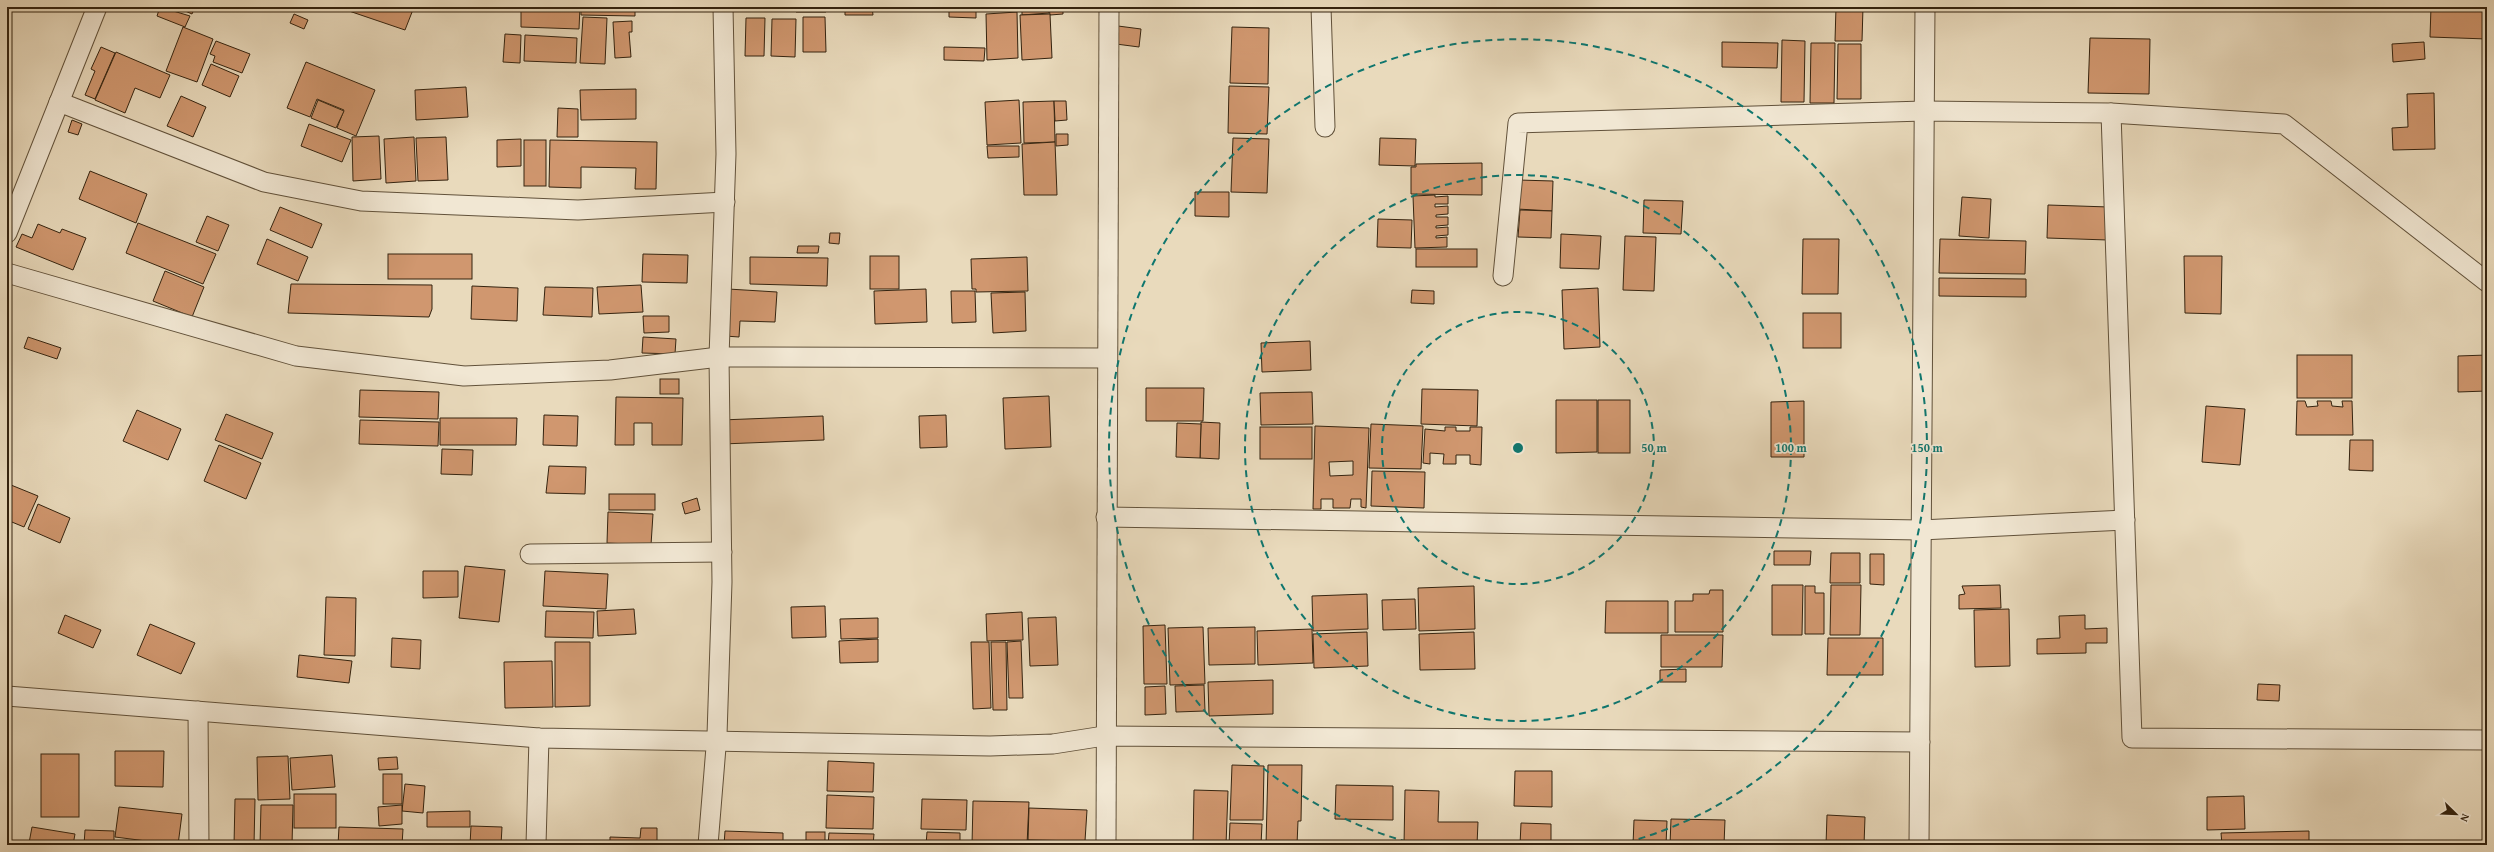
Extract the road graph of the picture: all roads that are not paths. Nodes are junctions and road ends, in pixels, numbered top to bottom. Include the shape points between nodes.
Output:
1 (97, 7) edge
2 (723, 7) edge
3 (1109, 7) edge
4 (1321, 7) edge
5 (1925, 7) edge
6 (60, 102) junction
7 (1924, 111) junction
8 (2112, 113) junction
9 (1325, 127) dead end
10 (725, 202) junction
11 (7, 233) edge
12 (7, 274) edge
13 (1503, 276) dead end
14 (2487, 282) edge
15 (719, 357) junction
16 (1107, 358) junction
17 (1106, 517) junction
18 (2125, 520) junction
19 (1921, 530) junction
20 (722, 552) junction
21 (530, 554) dead end
22 (7, 696) edge
23 (198, 711) junction
24 (1104, 736) junction
25 (539, 738) junction
26 (717, 740) junction
27 (2487, 740) edge
28 (1920, 742) junction
29 (199, 845) edge
30 (536, 845) edge
31 (708, 845) edge
32 (1106, 845) edge
33 (1919, 845) edge

1 - 6 street
2 - 10 street
3 - 16 street
4 - 9 street
5 - 7 street
6 - 10 street via 264,182 361,201 578,210
6 - 11 street
7 - 8 street
7 - 13 street via 1518,123
7 - 19 street
8 - 14 street via 2284,124
8 - 18 street
10 - 15 street
12 - 15 street via 296,356 464,376 610,370
15 - 16 street
15 - 20 street
16 - 17 street
17 - 19 street
17 - 24 street
18 - 19 street
18 - 27 street via 2132,738
19 - 28 street
20 - 21 street
20 - 26 street
22 - 23 street
23 - 25 street
23 - 29 street
24 - 26 street via 1053,744 990,746 804,744
24 - 28 street
24 - 32 street
25 - 26 street
25 - 30 street
26 - 31 street
28 - 33 street

